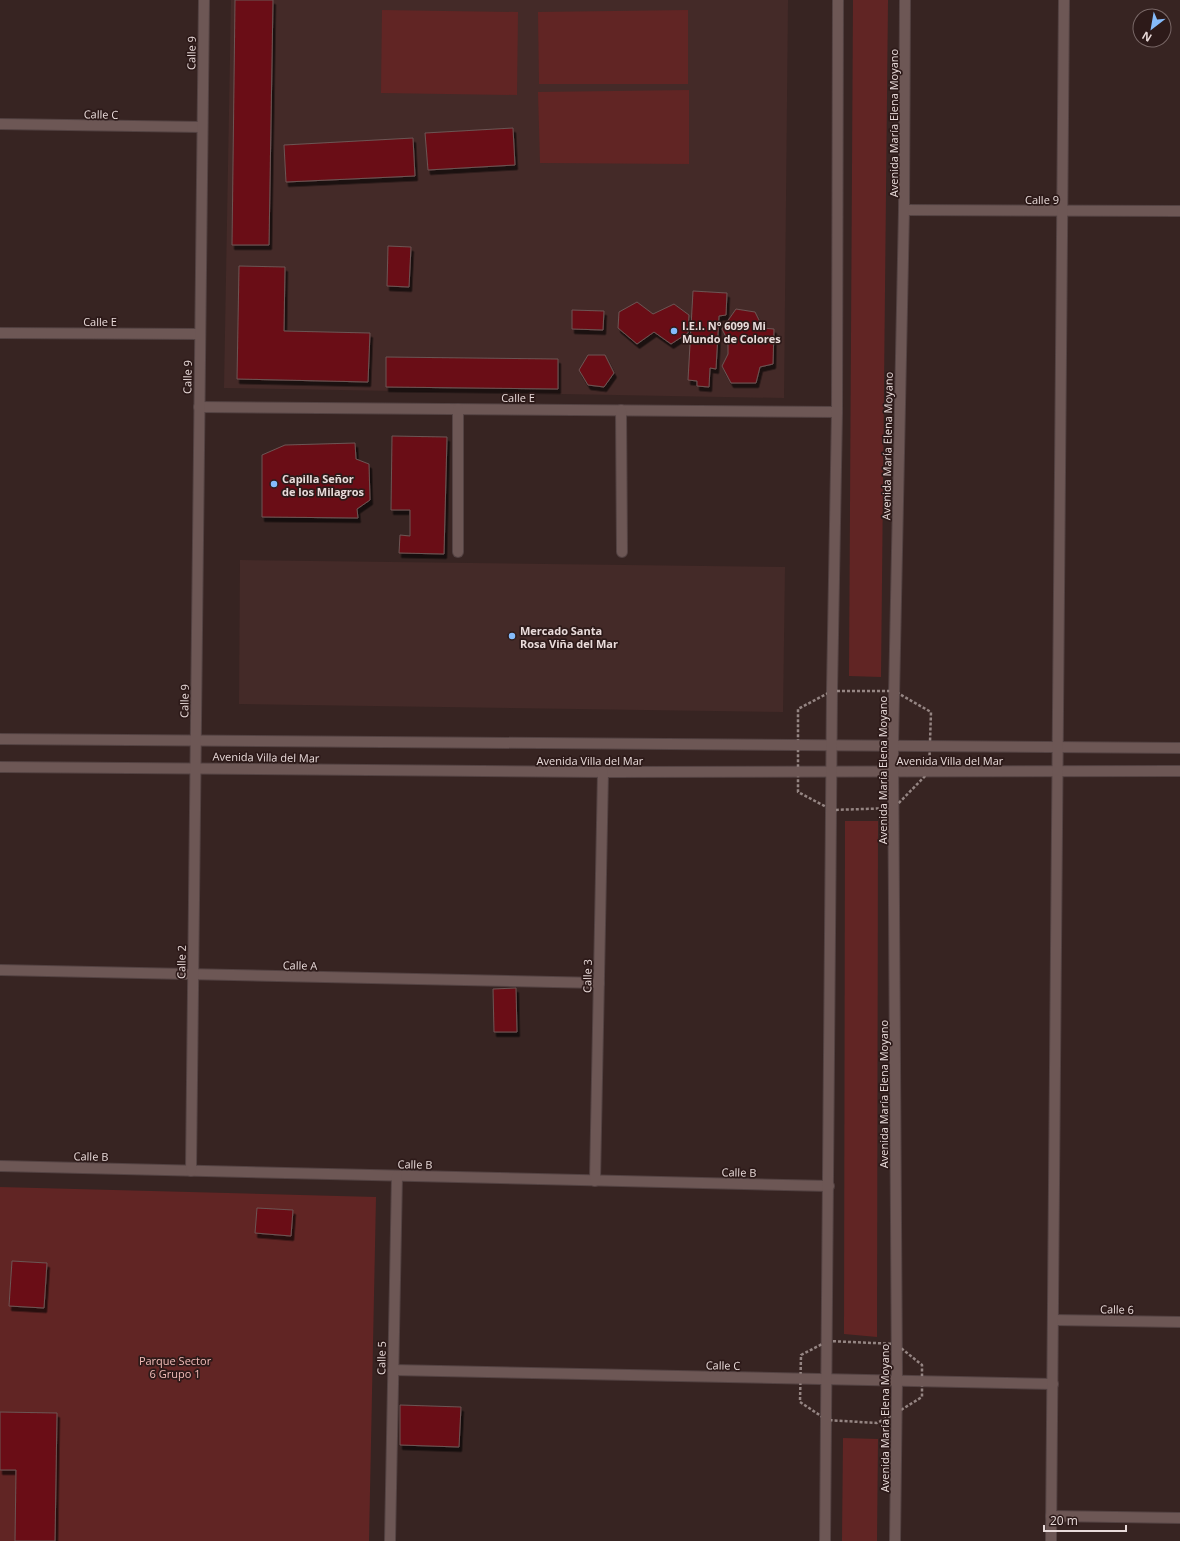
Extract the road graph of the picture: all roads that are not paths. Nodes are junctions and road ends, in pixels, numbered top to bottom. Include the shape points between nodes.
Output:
1 (204, 0) edge
2 (838, 0) edge
3 (905, 0) edge
4 (1064, 0) edge
5 (0, 124) edge
6 (202, 127) junction
7 (904, 210) junction
8 (1062, 211) junction
9 (1180, 211) edge
10 (0, 333) edge
11 (200, 334) junction
12 (199, 407) junction
13 (458, 409) junction
14 (621, 410) junction
15 (837, 412) junction
16 (458, 552) dead end
17 (622, 552) dead end
18 (0, 739) edge
19 (195, 740) junction
20 (832, 746) junction
21 (893, 746) junction
22 (1058, 747) junction
23 (1180, 748) edge
24 (195, 754) joint
25 (0, 767) edge
26 (195, 768) junction
27 (892, 771) junction
28 (1180, 771) edge
29 (603, 772) junction
30 (832, 772) junction
31 (1058, 773) junction
32 (0, 970) edge
33 (192, 975) junction
34 (599, 983) junction
35 (0, 1166) edge
36 (191, 1170) junction
37 (397, 1176) junction
38 (595, 1181) junction
39 (829, 1186) junction
40 (1053, 1320) junction
41 (1180, 1322) edge
42 (393, 1370) junction
43 (828, 1379) junction
44 (897, 1380) junction
45 (1053, 1384) junction
46 (1051, 1516) junction
47 (1180, 1518) edge
48 (390, 1541) edge
49 (825, 1541) edge
50 (895, 1541) edge
51 (1051, 1541) edge

1 - 6 street, Calle 9
2 - 15 street
3 - 7 street, Avenida María Elena Moyano
4 - 8 street
5 - 6 street, Calle C
6 - 11 street, Calle 9
7 - 8 street, Calle 9
7 - 21 street, Avenida María Elena Moyano
8 - 9 street, Calle 9
8 - 22 street
10 - 11 street, Calle E
11 - 12 street, Calle 9
12 - 13 street, Calle E
12 - 19 street, Calle 9
13 - 14 street, Calle E
13 - 16 street
14 - 15 street, Calle E
14 - 17 street
15 - 20 street
18 - 19 street, Avenida Villa del Mar
19 - 20 street, Avenida Villa del Mar
19 - 24 street, Calle 9
20 - 21 street, Avenida Villa del Mar
20 - 30 street
21 - 22 street, Avenida Villa del Mar
21 - 27 street, Avenida María Elena Moyano
22 - 23 street, Avenida Villa del Mar
22 - 31 street
24 - 26 street, Calle 2
25 - 26 street, Avenida Villa del Mar
26 - 29 street, Avenida Villa del Mar
26 - 33 street, Calle 2
27 - 30 street, Avenida Villa del Mar
27 - 31 street, Avenida Villa del Mar
27 - 44 street, Avenida María Elena Moyano
28 - 31 street, Avenida Villa del Mar
29 - 30 street, Avenida Villa del Mar
29 - 34 street, Calle 3
30 - 39 street
31 - 40 street
32 - 33 street, Calle A
33 - 34 street, Calle A
33 - 36 street, Calle 2
34 - 38 street, Calle 3
35 - 36 street, Calle B
36 - 37 street, Calle B
37 - 38 street, Calle B
37 - 42 street, Calle 5
38 - 39 street, Calle B
39 - 43 street
40 - 41 street, Calle 6
40 - 45 street
42 - 43 street, Calle C
42 - 48 street, Calle 5
43 - 44 street, Calle C
43 - 49 street
44 - 45 street, Calle C
44 - 50 street, Avenida María Elena Moyano
45 - 46 street
46 - 47 street
46 - 51 street

